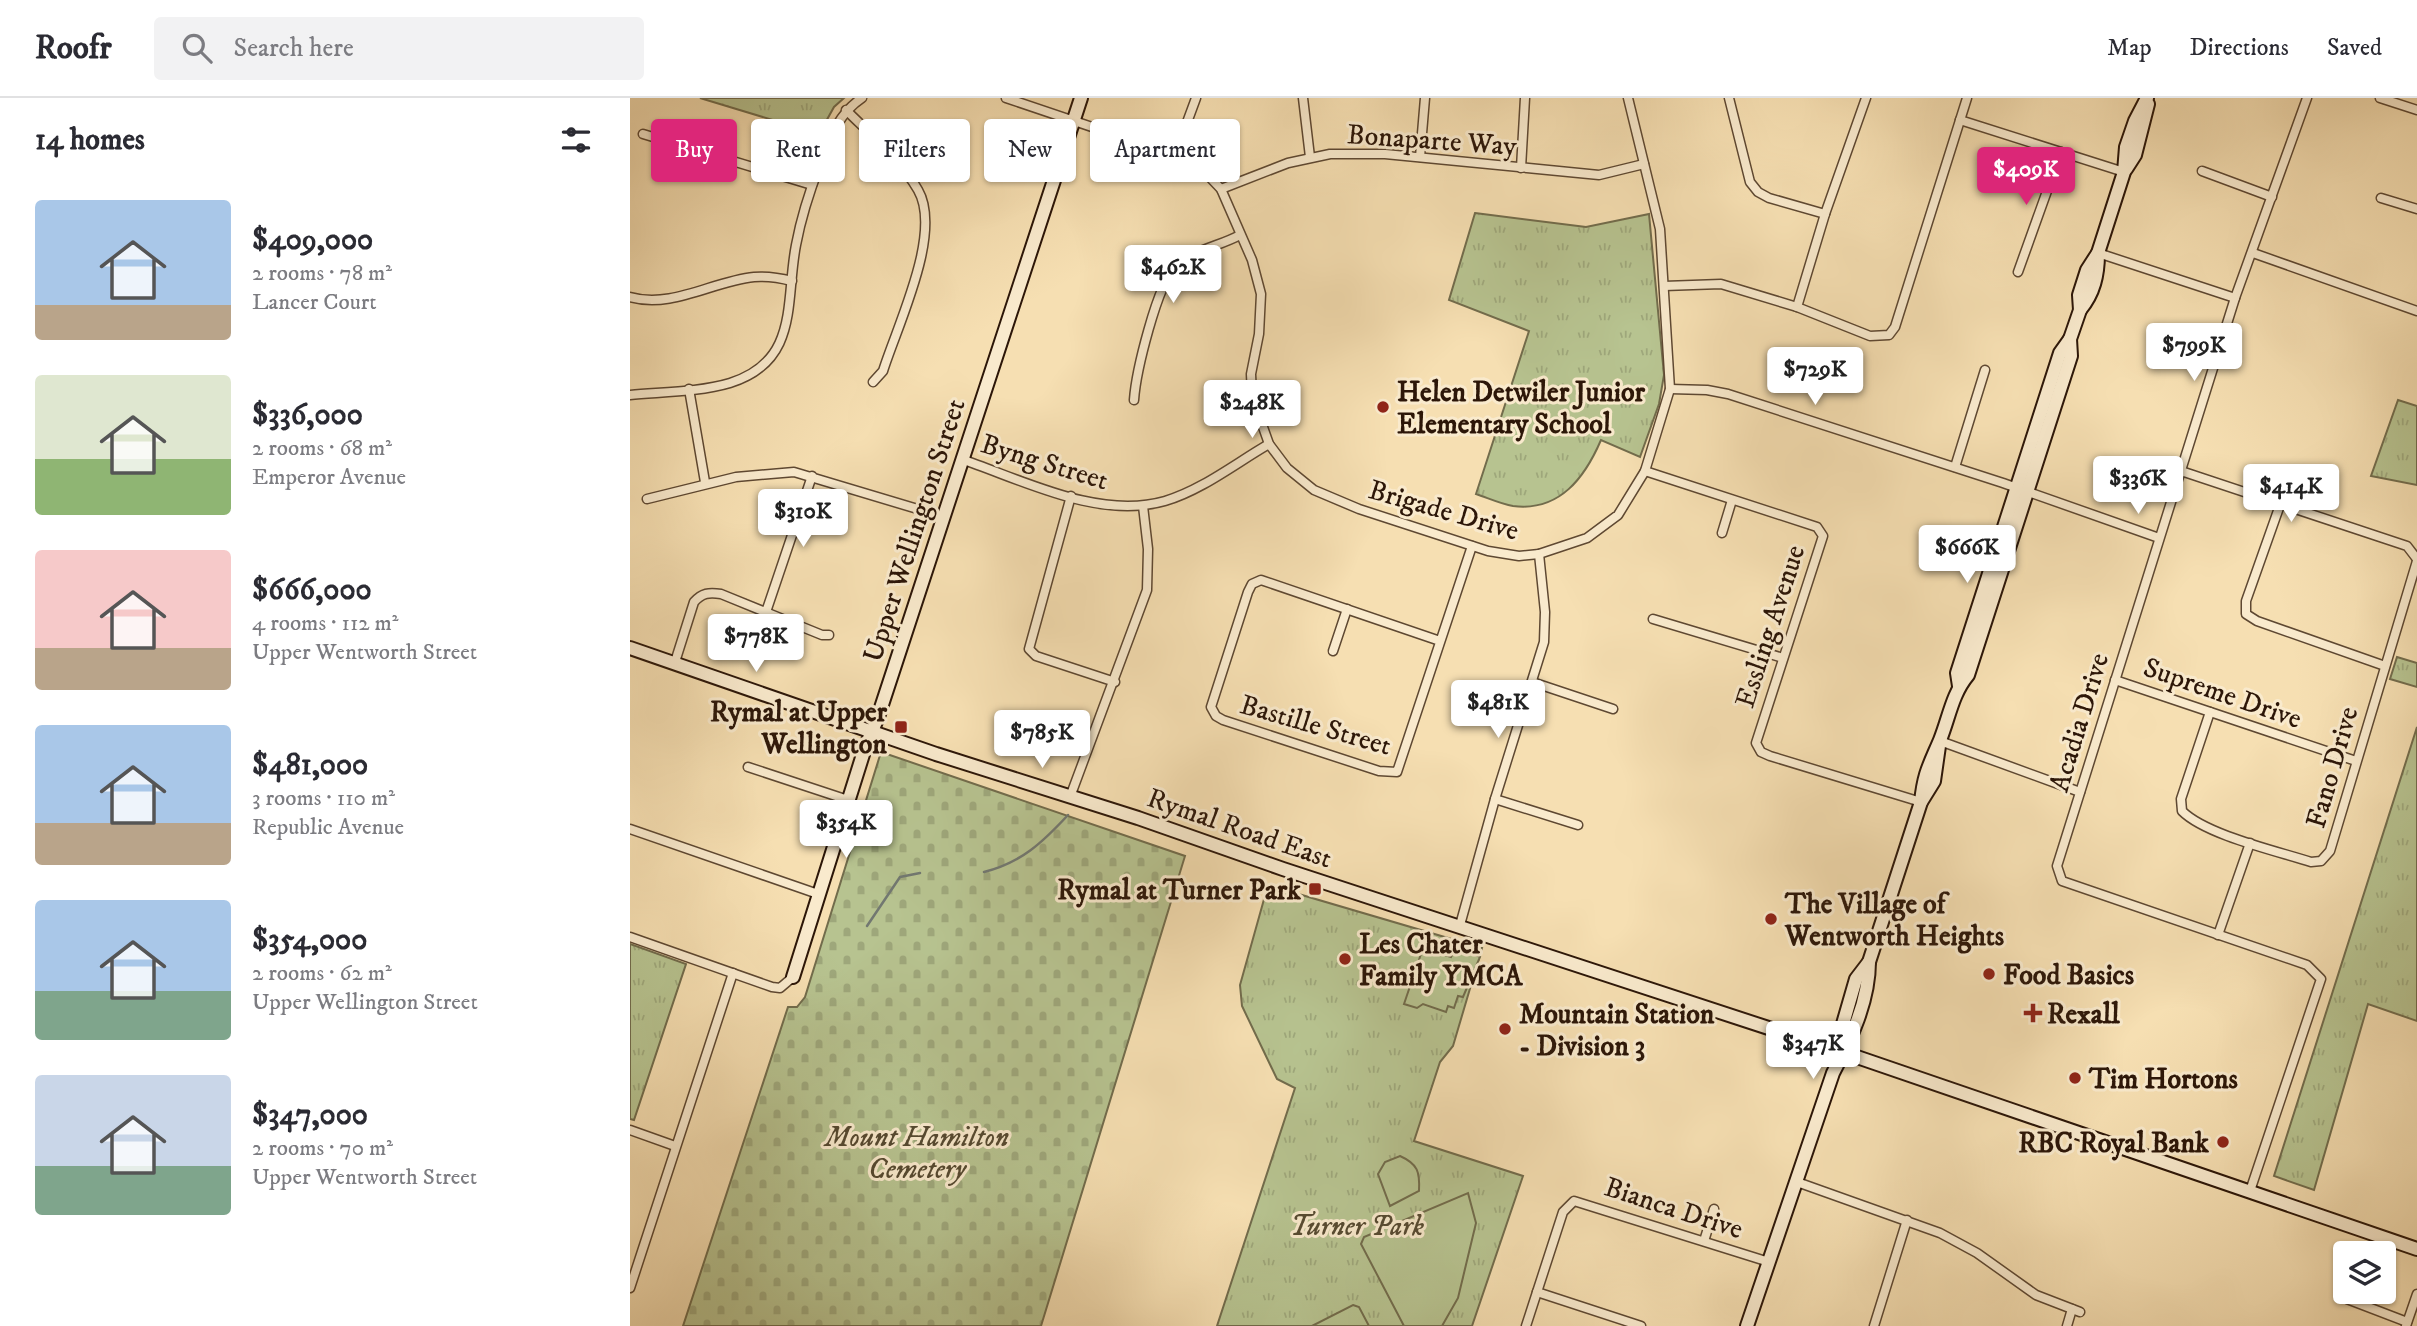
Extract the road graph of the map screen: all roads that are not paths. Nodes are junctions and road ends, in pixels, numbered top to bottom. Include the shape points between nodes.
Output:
1 (862, 98) edge
2 (1006, 98) edge
3 (1080, 98) edge
4 (1196, 98) edge
5 (1303, 98) edge
6 (1425, 98) edge
7 (1525, 98) edge
8 (1628, 98) edge
9 (1729, 98) edge
10 (1866, 98) edge
11 (1967, 98) edge
12 (2148, 98) edge
13 (2307, 98) edge
14 (2380, 98) edge
15 (846, 110) junction
16 (2417, 110) edge
17 (1074, 118) junction
18 (1188, 119) edge
19 (1960, 120) junction
20 (1090, 124) edge
21 (643, 134) dead end
22 (2061, 152) junction
23 (1310, 157) junction
24 (1420, 157) junction
25 (1644, 164) junction
26 (1521, 168) junction
27 (2202, 171) dead end
28 (2124, 172) junction
29 (1214, 182) edge
30 (812, 186) junction
31 (1221, 189) junction
32 (2272, 197) junction
33 (2381, 198) dead end
34 (2417, 209) edge
35 (1825, 214) junction
36 (1240, 235) junction
37 (2098, 253) junction
38 (2253, 253) junction
39 (2018, 272) dead end
40 (792, 281) junction
41 (1664, 286) junction
42 (630, 298) edge
43 (2235, 298) junction
44 (1797, 307) junction
45 (2417, 311) edge
46 (1985, 370) dead end
47 (873, 382) dead end
48 (689, 389) junction
49 (1670, 389) junction
50 (630, 395) edge
51 (1134, 400) dead end
52 (1269, 444) junction
53 (961, 459) junction
54 (1955, 467) junction
55 (1646, 471) junction
56 (2181, 471) junction
57 (813, 476) junction
58 (705, 482) junction
59 (2021, 490) junction
60 (1071, 496) junction
61 (647, 499) dead end
62 (1732, 500) junction
63 (2280, 505) junction
64 (1143, 506) junction
65 (941, 516) junction
66 (1723, 533) dead end
67 (2159, 538) junction
68 (1472, 546) junction
69 (1539, 554) junction
70 (2417, 560) edge
71 (1346, 609) junction
72 (766, 612) junction
73 (1653, 619) dead end
74 (829, 635) dead end
75 (1440, 641) junction
76 (630, 648) edge
77 (1333, 650) dead end
78 (1783, 658) junction
79 (675, 662) junction
80 (2385, 666) junction
81 (2115, 680) junction
82 (1115, 682) junction
83 (1532, 682) junction
84 (1613, 709) dead end
85 (2210, 712) junction
86 (872, 732) junction
87 (1940, 741) junction
88 (2356, 761) junction
89 (748, 767) dead end
90 (2080, 792) junction
91 (1070, 797) junction
92 (1495, 799) junction
93 (848, 800) junction
94 (1921, 802) junction
95 (1578, 825) dead end
96 (630, 829) edge
97 (2250, 843) junction
98 (818, 894) junction
99 (1460, 925) junction
100 (2218, 935) junction
101 (630, 937) edge
102 (733, 973) junction
103 (793, 977) joint
104 (1840, 1051) junction
105 (630, 1130) edge
106 (675, 1146) junction
107 (1797, 1182) junction
108 (2250, 1191) junction
109 (1714, 1209) dead end
110 (1907, 1220) junction
111 (1704, 1241) junction
112 (2417, 1249) edge
113 (1769, 1262) junction
114 (630, 1288) edge
115 (1538, 1292) junction
116 (2417, 1294) edge
117 (2359, 1304) edge
118 (2406, 1324) edge
119 (1526, 1326) edge
120 (1641, 1326) edge
121 (1747, 1326) edge
122 (1874, 1326) edge
123 (2067, 1326) edge

1 - 15 street
2 - 17 street, Brigade Drive
3 - 17 main road, Upper Wellington Street
4 - 18 street
5 - 23 street
6 - 24 street
7 - 26 street
8 - 25 street, Brigade Drive
9 - 35 street via 1750,181 1758,192
10 - 35 street
11 - 19 street
12 - 28 main road via 2135,155
13 - 32 street, Acadia Drive
14 - 16 street
15 - 30 street via 830,134
15 - 47 street via 903,169 920,192 925,216 925,241 883,370
17 - 20 street, Brigade Drive
17 - 53 main road, Upper Wellington Street
19 - 22 street
19 - 44 street via 1889,335 1870,336
21 - 30 street
22 - 28 street
22 - 39 street
23 - 24 street, Bonaparte Way via 1358,152
23 - 31 street, Bonaparte Way
24 - 26 street, Bonaparte Way
25 - 26 street, Bonaparte Way via 1599,175
25 - 41 street, Brigade Drive via 1660,229
27 - 32 street
28 - 37 main road
29 - 31 street, Brigade Drive
30 - 40 street via 795,248
31 - 36 street, Brigade Drive
32 - 38 street, Acadia Drive
33 - 34 street
35 - 44 street
36 - 51 street via 1175,267 1163,287 1141,358
36 - 52 street, Brigade Drive via 1261,293 1252,396
37 - 43 street
37 - 59 main road via 2094,286 2060,353
38 - 43 street, Acadia Drive
38 - 45 street
40 - 42 street via 757,277 668,299
40 - 48 street via 786,328 769,359 730,383
41 - 44 street via 1721,284
41 - 49 street, Brigade Drive
43 - 56 street, Acadia Drive
46 - 54 street
48 - 50 street
48 - 58 street
49 - 54 street via 1728,394
49 - 55 street, Brigade Drive
52 - 64 street, Byng Street via 1186,492
52 - 68 street, Brigade Drive via 1299,480 1326,497
53 - 60 street, Byng Street
53 - 65 main road, Upper Wellington Street
54 - 59 street
55 - 62 street, Essling Avenue
55 - 69 street, Brigade Drive via 1627,503 1605,527 1570,546
56 - 63 street, Fano Drive
56 - 67 street, Acadia Drive
57 - 58 street via 777,472
57 - 65 street
57 - 72 street
58 - 61 street
59 - 67 street
59 - 87 main road via 1957,673 1959,686
60 - 64 street, Byng Street via 1110,505
60 - 82 street via 1029,649 1036,656
62 - 66 street
62 - 78 street, Essling Avenue via 1817,527 1823,536
63 - 70 street, Fano Drive via 2407,546
63 - 80 street via 2246,601 2246,614
64 - 82 street via 1147,590
65 - 86 main road, Upper Wellington Street
67 - 81 street, Acadia Drive
68 - 69 street, Brigade Drive via 1510,555
68 - 75 street, Bastille Street
69 - 83 street via 1545,627
70 - 80 street, Fano Drive
71 - 75 street, Bastille Street
71 - 75 street, Bastille Street via 1261,580 1252,584 1211,701 1216,716 1379,771 1397,772
71 - 77 street
72 - 74 street
72 - 79 street via 721,594 699,595
73 - 78 street
76 - 79 main road, Rymal Road East
78 - 94 street, Essling Avenue via 1756,743 1761,752
79 - 86 main road, Rymal Road East
80 - 88 street, Fano Drive
81 - 85 street, Supreme Drive
81 - 90 street, Acadia Drive
82 - 91 street
83 - 84 street
83 - 92 street
85 - 88 street, Supreme Drive
85 - 97 street, Fano Drive via 2181,799 2182,811 2191,820
86 - 91 main road, Rymal Road East
86 - 93 main road, Upper Wellington Street
87 - 90 street
87 - 94 main road via 1934,781
88 - 97 street, Fano Drive via 2330,851 2321,861
89 - 93 street
90 - 100 street, Acadia Drive via 2057,866 2062,881
91 - 99 main road, Rymal Road East
92 - 95 street
92 - 99 street
93 - 98 main road, Upper Wellington Street
94 - 104 main road via 1868,962 1869,982
96 - 98 street
97 - 100 street
98 - 103 main road, Upper Wellington Street
99 - 104 main road, Rymal Road East
100 - 108 street, Acadia Drive via 2307,965 2321,979
101 - 102 street
102 - 103 street via 780,988
102 - 106 street
104 - 107 main road
104 - 108 main road, Rymal Road East
105 - 106 street
106 - 114 street
107 - 110 street
107 - 113 main road
108 - 112 main road, Rymal Road East
109 - 111 street
110 - 122 street
110 - 123 street via 1960,1243 2027,1290 2076,1311
111 - 113 street, Bianca Drive
111 - 115 street, Bianca Drive via 1574,1201 1563,1212
113 - 121 main road
115 - 119 street, Bianca Drive
115 - 120 street
116 - 118 street
117 - 118 street

